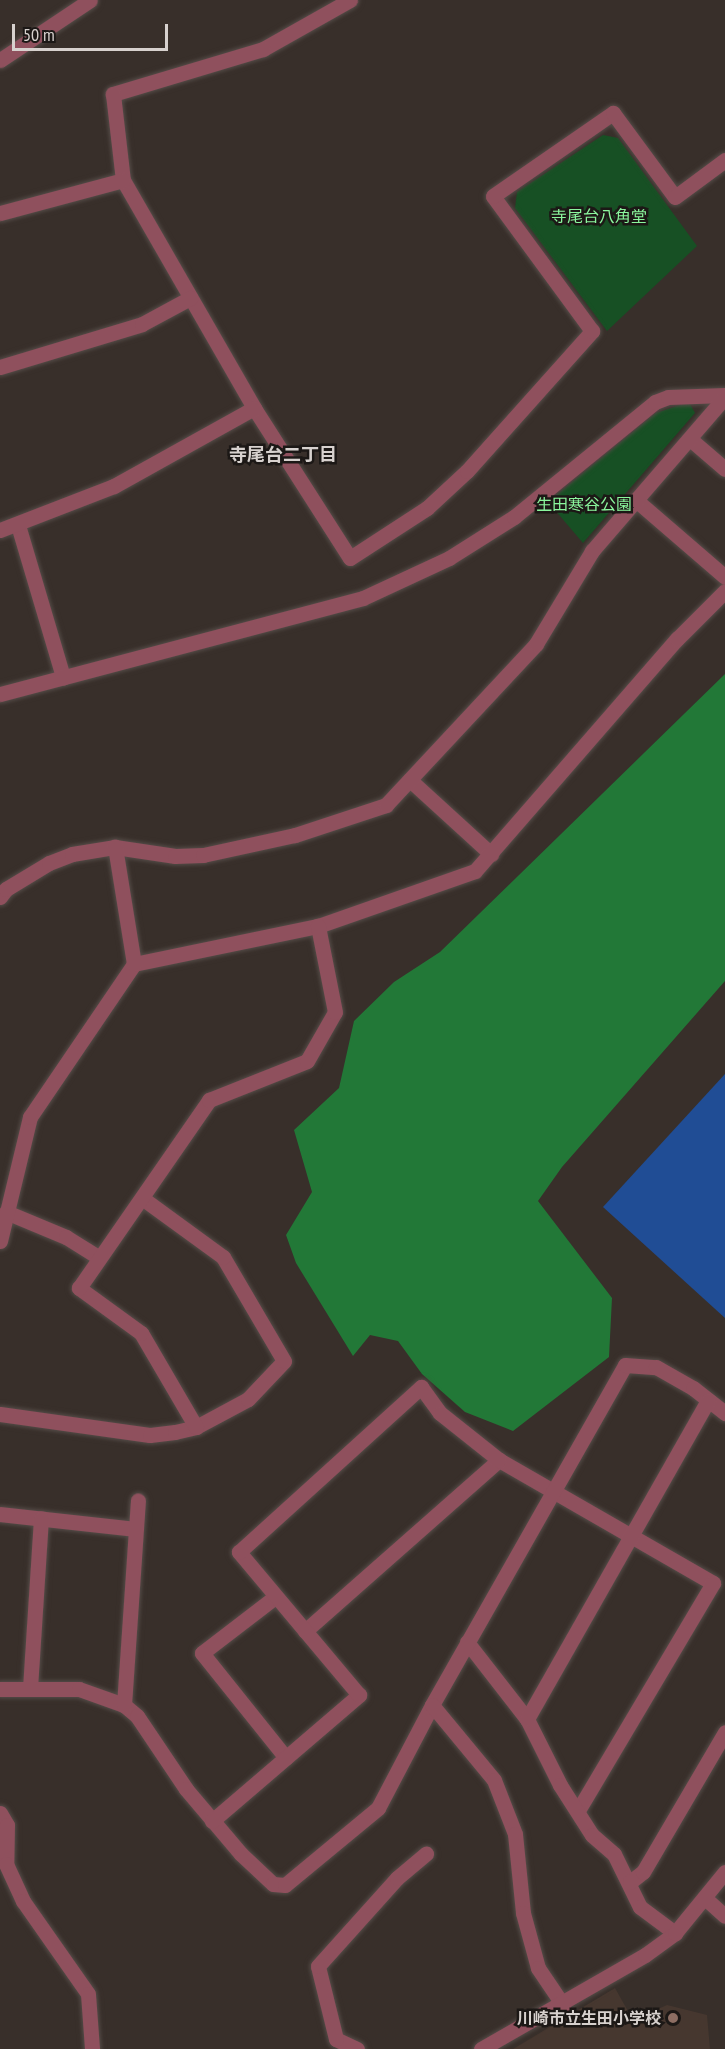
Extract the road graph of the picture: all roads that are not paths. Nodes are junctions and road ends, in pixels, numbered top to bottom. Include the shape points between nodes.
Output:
1 (90, 0) edge
2 (350, 0) edge
3 (0, 60) edge
4 (725, 160) edge
5 (123, 180) junction
6 (0, 213) edge
7 (190, 298) junction
8 (0, 367) edge
9 (725, 396) edge
10 (254, 408) junction
11 (690, 439) junction
12 (725, 469) edge
13 (637, 501) junction
14 (18, 525) junction
15 (0, 530) edge
16 (725, 577) edge
17 (725, 591) edge
18 (63, 677) junction
19 (0, 694) edge
20 (410, 780) junction
21 (115, 847) junction
22 (491, 854) junction
23 (3, 893) edge
24 (318, 926) junction
25 (134, 964) junction
26 (142, 1198) junction
27 (6, 1212) junction
28 (0, 1241) edge
29 (99, 1258) junction
30 (708, 1401) junction
31 (725, 1413) edge
32 (0, 1414) edge
33 (196, 1427) junction
34 (499, 1460) junction
35 (555, 1490) junction
36 (138, 1500) dead end
37 (0, 1514) edge
38 (41, 1518) junction
39 (135, 1529) junction
40 (634, 1535) junction
41 (275, 1597) junction
42 (305, 1631) junction
43 (467, 1642) junction
44 (30, 1688) junction
45 (0, 1689) edge
46 (124, 1705) junction
47 (432, 1705) junction
48 (527, 1719) junction
49 (725, 1732) edge
50 (286, 1758) junction
51 (579, 1809) junction
52 (0, 1813) edge
53 (212, 1821) junction
54 (426, 1854) dead end
55 (725, 1872) edge
56 (630, 1882) junction
57 (706, 1899) junction
58 (725, 1916) edge
59 (675, 1933) junction
60 (563, 2005) junction
61 (92, 2049) edge
62 (357, 2049) edge
63 (481, 2049) edge

1 - 3 street
2 - 5 street via 263,49 113,94
4 - 10 street via 675,197 613,113 493,196 592,331 467,471 427,508 350,558
5 - 6 street
5 - 7 street
7 - 8 street via 142,324
7 - 10 street
9 - 11 street
9 - 18 street via 668,397 655,402 514,516 449,558 363,598
10 - 14 street via 114,486
11 - 12 street
11 - 13 street
13 - 16 street
13 - 20 street via 576,572 536,644
14 - 15 street
14 - 18 street
17 - 22 street via 677,639
18 - 19 street
20 - 21 street via 386,806 296,835 203,855 176,856
20 - 22 street
21 - 23 street via 72,854
21 - 25 street
22 - 24 street via 475,871
24 - 25 street
24 - 26 street via 335,1012 307,1061 209,1100
25 - 27 street via 30,1117
26 - 29 street
26 - 33 street via 223,1257 284,1361 248,1399
27 - 28 street
27 - 29 street via 66,1237
29 - 33 street via 79,1288 141,1333
30 - 31 street
30 - 35 street via 656,1367 625,1365
30 - 40 street
32 - 33 street via 150,1435
34 - 35 street
34 - 41 street via 440,1413 421,1387 239,1552
34 - 42 street
35 - 40 street
35 - 43 street
36 - 39 street
37 - 38 street
38 - 39 street
38 - 44 street
39 - 46 street
40 - 48 street
40 - 51 street via 713,1583
41 - 42 street
41 - 50 street via 202,1653
42 - 50 street via 359,1695
43 - 47 street
43 - 48 street
44 - 45 street
44 - 46 street via 79,1689
46 - 53 street via 137,1716
47 - 53 street via 378,1808 285,1885 273,1884
47 - 60 street via 494,1780 515,1834 524,1913 538,1968
48 - 51 street via 560,1785
49 - 56 street via 643,1872
50 - 53 street
51 - 56 street via 592,1835 614,1854
52 - 61 street via 7,1825 6,1864 23,1902 88,1994
54 - 62 street via 397,1878 318,1966 336,2039
55 - 57 street
56 - 59 street via 640,1907
57 - 58 street
57 - 59 street
59 - 60 street
60 - 63 street

